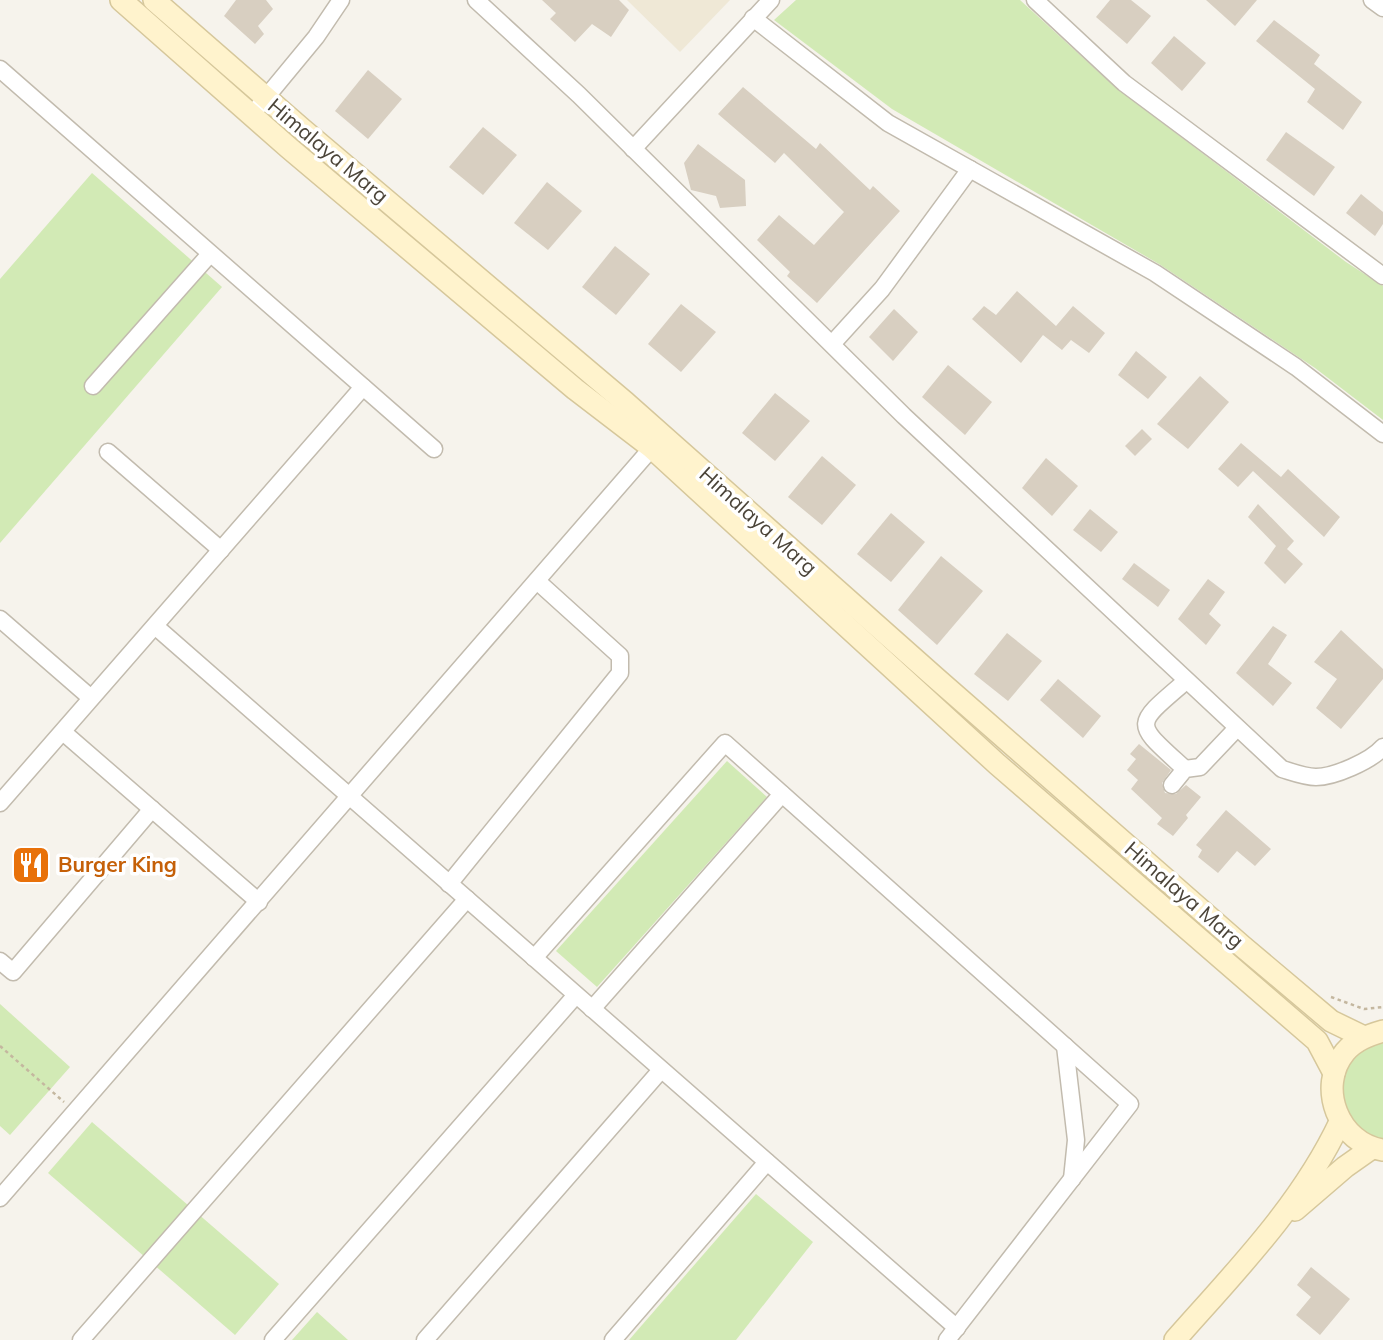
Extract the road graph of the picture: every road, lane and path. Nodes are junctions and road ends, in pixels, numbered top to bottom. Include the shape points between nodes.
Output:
1 (121, 0) edge
2 (155, 0) edge
3 (341, 0) edge
4 (476, 0) edge
5 (771, 0) edge
6 (1035, 0) edge
7 (1372, 0) edge
8 (1383, 8) edge
9 (753, 18) junction
10 (3, 77) edge
11 (266, 98) junction
12 (252, 115) junction
13 (633, 149) junction
14 (970, 169) junction
15 (210, 254) junction
16 (1383, 276) edge
17 (832, 344) junction
18 (93, 386) dead end
19 (363, 387) junction
20 (1383, 434) edge
21 (657, 441) junction
22 (434, 449) dead end
23 (108, 452) dead end
24 (221, 550) junction
25 (537, 581) junction
26 (0, 619) edge
27 (155, 626) junction
28 (1186, 681) junction
29 (92, 698) junction
30 (1237, 728) junction
31 (62, 732) junction
32 (1383, 747) edge
33 (1185, 769) junction
34 (1172, 785) dead end
35 (782, 794) junction
36 (349, 796) junction
37 (0, 803) edge
38 (152, 809) junction
39 (449, 884) junction
40 (467, 899) junction
41 (259, 902) junction
42 (534, 958) junction
43 (0, 961) edge
44 (576, 995) junction
45 (592, 1009) junction
46 (1373, 1034) edge
47 (0, 1046) edge
48 (1065, 1046) junction
49 (662, 1070) junction
50 (1334, 1073) junction
51 (75, 1112) junction
52 (1340, 1122) junction
53 (1378, 1149) edge
54 (767, 1162) junction
55 (1072, 1179) junction
56 (0, 1198) edge
57 (1270, 1233) junction
58 (952, 1334) edge
59 (81, 1340) edge
60 (273, 1340) edge
61 (425, 1340) edge
62 (613, 1340) edge
63 (1175, 1340) edge

1 - 12 main road, Himalaya Marg
2 - 11 main road, Himalaya Marg
3 - 11 street
4 - 13 street
5 - 9 street
6 - 16 street via 1124,83
7 - 8 street
9 - 13 street
9 - 14 street via 888,122
10 - 15 street
11 - 12 street
11 - 21 main road, Himalaya Marg
12 - 21 main road, Himalaya Marg via 575,389
13 - 17 street
14 - 17 street via 882,289
14 - 20 street via 1155,273 1296,367
15 - 18 street
15 - 19 street
17 - 28 street
19 - 22 street
19 - 24 street
21 - 25 street
21 - 46 main road, Himalaya Marg via 1331,1021
21 - 50 main road, Himalaya Marg via 997,764 1317,1041
23 - 24 street
24 - 27 street
25 - 36 street
25 - 39 street via 620,656 620,673
26 - 29 street
27 - 29 street
27 - 36 street
28 - 30 street
28 - 33 street via 1145,723 1149,736
29 - 31 street
30 - 32 street via 1282,769 1316,777 1347,770
30 - 33 street via 1200,766
31 - 37 street
31 - 38 street
33 - 34 street
35 - 42 street via 725,743
35 - 45 street
35 - 48 street
36 - 39 street
36 - 41 street
38 - 41 street
38 - 43 street via 13,972
39 - 40 street
40 - 42 street
40 - 59 street
41 - 51 street
42 - 44 street
44 - 45 street
44 - 60 street
45 - 49 street
46 - 50 main road via 1345,1052
47 - 51 path
48 - 55 street via 1076,1140
48 - 55 street via 1130,1104
49 - 54 street
49 - 61 street
50 - 52 main road via 1331,1097
51 - 56 street
52 - 53 main road via 1354,1138
52 - 57 main road via 1326,1152
53 - 57 main road via 1345,1167
54 - 58 street
54 - 62 street
55 - 58 street
57 - 63 main road

